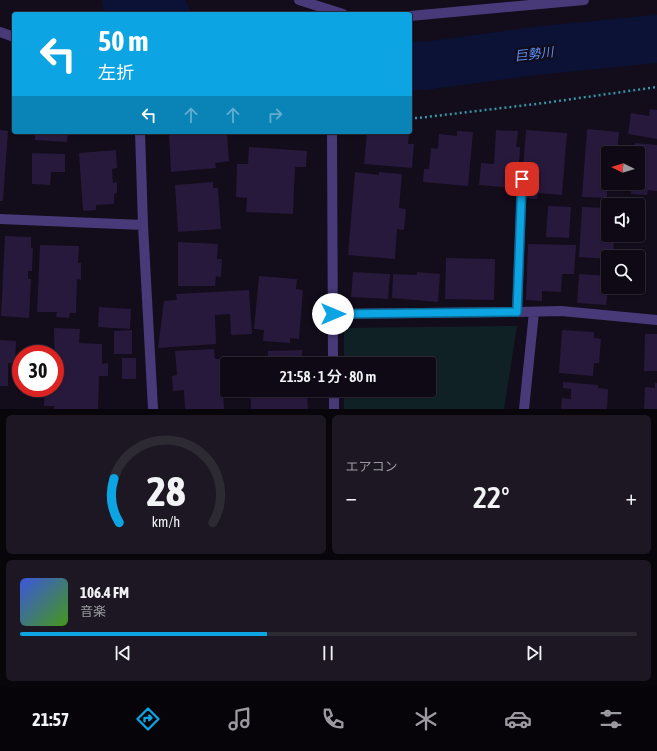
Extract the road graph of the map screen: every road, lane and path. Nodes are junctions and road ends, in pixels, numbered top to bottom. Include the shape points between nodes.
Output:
1 (299, 0) edge
2 (584, 0) edge
3 (337, 12) edge
4 (412, 16) edge
5 (0, 32) edge
6 (12, 36) edge
7 (657, 87) edge
8 (412, 118) edge
9 (140, 134) edge
10 (332, 134) edge
11 (522, 179) dead end
12 (0, 219) edge
13 (143, 225) junction
14 (517, 312) junction
15 (534, 312) junction
16 (333, 314) junction
17 (657, 320) edge
18 (333, 357) edge
19 (334, 397) edge
20 (153, 409) edge
21 (334, 409) edge
22 (524, 409) edge

1 - 3 street
2 - 4 street
5 - 6 street
7 - 8 path
9 - 13 street
10 - 16 street
11 - 14 street
12 - 13 street
13 - 20 street
14 - 15 street
14 - 16 street
15 - 17 street via 561,310
15 - 22 street
16 - 18 street
19 - 21 street

